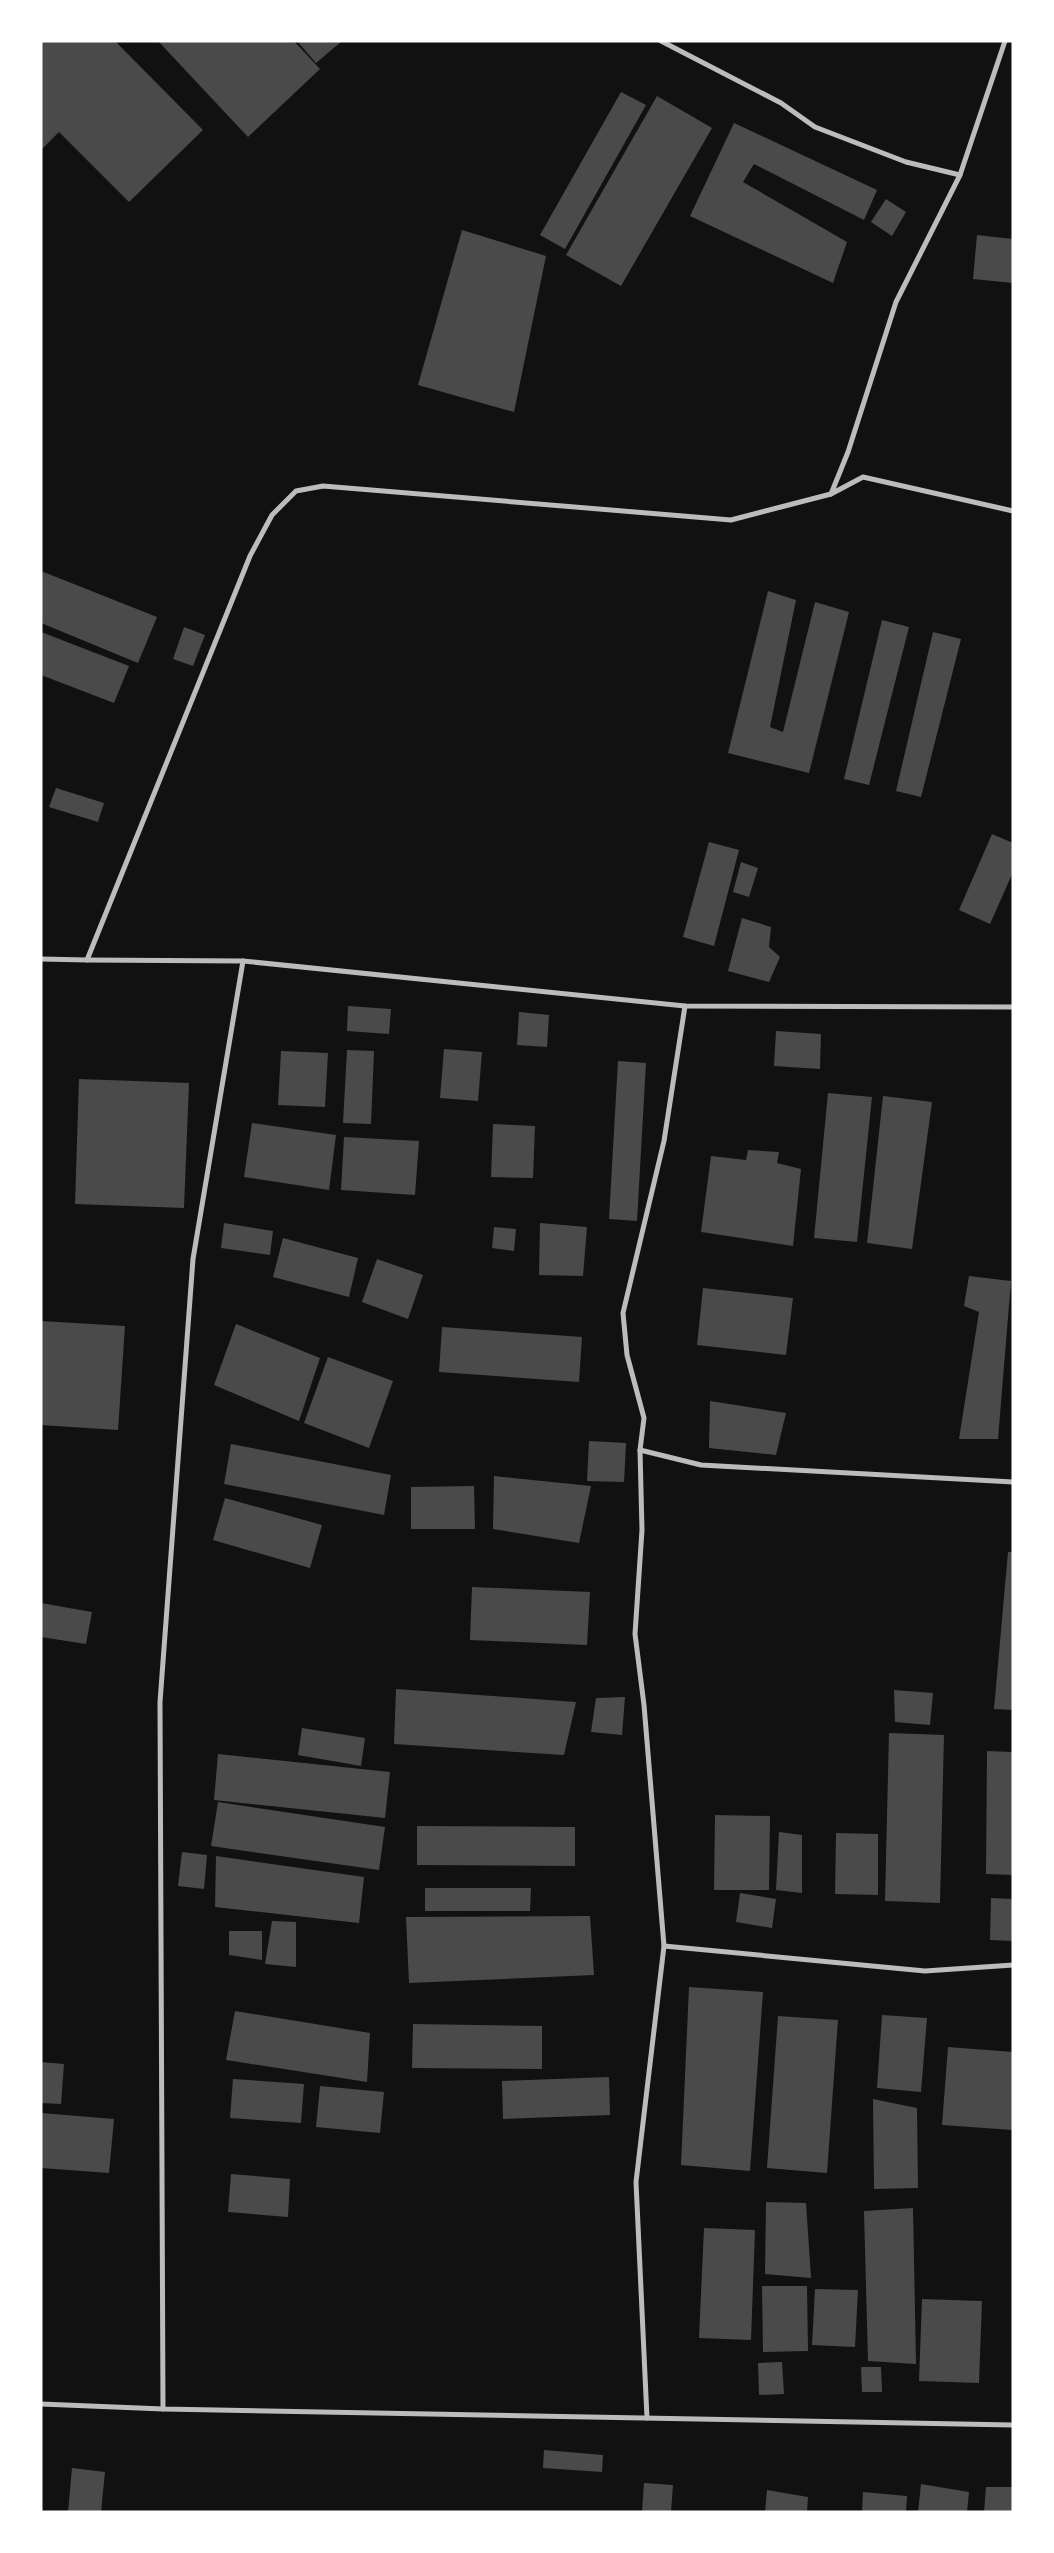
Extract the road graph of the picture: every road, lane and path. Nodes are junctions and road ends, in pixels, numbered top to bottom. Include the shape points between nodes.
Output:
1 (661, 41) edge
2 (1005, 41) edge
3 (960, 175) junction
4 (831, 494) junction
5 (1013, 511) edge
6 (41, 959) edge
7 (87, 960) junction
8 (243, 961) junction
9 (685, 1006) junction
10 (1013, 1007) edge
11 (640, 1450) junction
12 (1013, 1482) edge
13 (664, 1946) junction
14 (1013, 1965) edge
15 (41, 2404) edge
16 (164, 2409) junction
17 (647, 2418) junction
18 (1013, 2425) edge

1 - 3 street via 780,103 815,127 906,162
2 - 3 street
3 - 4 street via 896,302 848,452
4 - 5 street via 864,477
4 - 7 street via 731,520 323,486 296,492 272,515 250,556
6 - 7 street
7 - 8 street
8 - 9 street
8 - 16 street via 193,1259 160,1702
9 - 10 street
9 - 11 street via 664,1140 623,1313 627,1355 644,1418
11 - 12 street via 701,1464
11 - 13 street via 642,1530 636,1634
13 - 14 street via 925,1971
13 - 17 street via 636,2182
15 - 16 street
16 - 17 street
17 - 18 street

